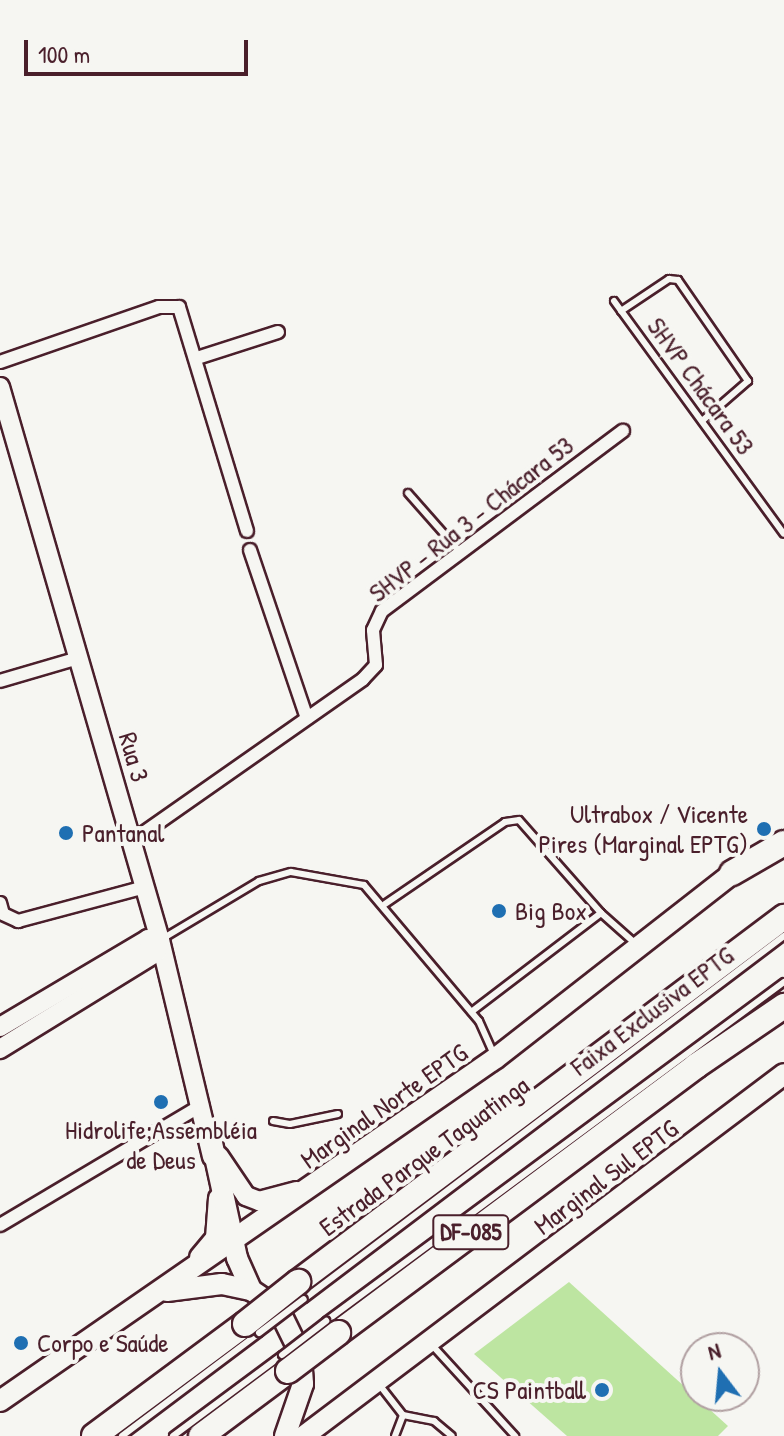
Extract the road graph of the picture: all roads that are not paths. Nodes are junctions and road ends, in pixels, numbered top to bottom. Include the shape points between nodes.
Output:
1 (614, 301) dead end
2 (621, 311) junction
3 (278, 332) dead end
4 (197, 358) junction
5 (0, 362) edge
6 (0, 387) edge
7 (702, 421) junction
8 (623, 431) dead end
9 (408, 493) dead end
10 (247, 531) dead end
11 (784, 534) edge
12 (250, 550) dead end
13 (460, 552) junction
14 (78, 658) junction
15 (0, 681) edge
16 (307, 718) junction
17 (784, 835) edge
18 (132, 841) junction
19 (784, 843) edge
20 (732, 873) junction
21 (145, 887) junction
22 (0, 903) edge
23 (385, 904) junction
24 (601, 913) junction
25 (784, 917) edge
26 (784, 936) edge
27 (160, 940) junction
28 (639, 946) junction
29 (784, 982) edge
30 (784, 1006) edge
31 (471, 1012) junction
32 (0, 1027) edge
33 (0, 1049) edge
34 (496, 1058) junction
35 (784, 1074) edge
36 (202, 1105) junction
37 (338, 1114) dead end
38 (273, 1121) dead end
39 (212, 1143) junction
40 (337, 1173) junction
41 (0, 1225) edge
42 (234, 1241) junction
43 (179, 1276) junction
44 (251, 1290) junction
45 (301, 1291) junction
46 (144, 1298) junction
47 (332, 1327) junction
48 (252, 1328) junction
49 (430, 1343) junction
50 (285, 1363) junction
51 (378, 1383) junction
52 (2, 1398) edge
53 (403, 1415) junction
54 (94, 1436) edge
55 (122, 1436) edge
56 (173, 1436) edge
57 (201, 1436) edge
58 (285, 1436) edge
59 (304, 1436) edge
60 (395, 1436) edge
61 (452, 1436) edge
62 (515, 1436) edge

1 - 2 lane, SHVP Chácara 53
2 - 7 lane, SHVP Chácara 53
2 - 7 lane via 669,279 678,280 748,381
3 - 4 street
4 - 5 street via 183,311 170,306
4 - 10 street
6 - 14 main road, Rua 3
7 - 11 lane, SHVP Chácara 53
8 - 13 street, SHVP - Rua 3 - Chácara 53
9 - 13 lane
12 - 16 street
13 - 16 street, SHVP - Rua 3 - Chácara 53 via 382,611 374,623 376,665
14 - 15 street
14 - 18 main road, Rua 3
16 - 18 street, SHVP - Rua 3 - Chácara 53
17 - 20 main road, Marginal Norte EPTG
18 - 21 main road, Rua 3
19 - 20 highway
20 - 28 main road, Marginal Norte EPTG
21 - 22 street via 18,921 3,914
21 - 27 main road, Rua 3
23 - 24 lane via 505,822 519,820
23 - 27 lane via 364,885 291,872 259,881
23 - 31 lane
24 - 28 lane
24 - 31 lane
25 - 45 highway, Estrada Parque Taguatinga / DF-085
26 - 45 lane, Faixa Exclusiva EPTG
27 - 32 main road via 148,939
27 - 33 main road via 157,952
27 - 36 main road, Rua 3
28 - 34 main road, Marginal Norte EPTG
29 - 47 lane, Faixa Exclusiva EPTG
30 - 47 highway, DF-085
31 - 34 lane
34 - 40 main road, Marginal Norte EPTG
35 - 49 main road, Marginal Sul EPTG
36 - 39 main road, Rua 3
36 - 41 street
37 - 38 lane via 290,1124
39 - 40 main road via 234,1185 259,1201
39 - 42 main road
39 - 43 main road via 218,1226 211,1246
40 - 42 main road, Marginal Norte EPTG
42 - 43 main road, Marginal Norte EPTG
42 - 44 main road
43 - 46 main road, Marginal Norte EPTG
44 - 46 main road via 188,1285
44 - 58 main road via 278,1308 301,1355 301,1397
45 - 48 highway, Estrada Parque Taguatinga / DF-085, bridge
46 - 52 main road, Marginal Norte EPTG
47 - 50 highway, DF-085, bridge
48 - 54 highway, Estrada Parque Taguatinga / DF-085
48 - 55 lane
49 - 51 main road, Marginal Sul EPTG
49 - 62 lane
50 - 56 lane
50 - 57 highway, DF-085
51 - 53 lane
51 - 59 main road, Marginal Sul EPTG
53 - 60 lane
53 - 61 lane via 434,1421

